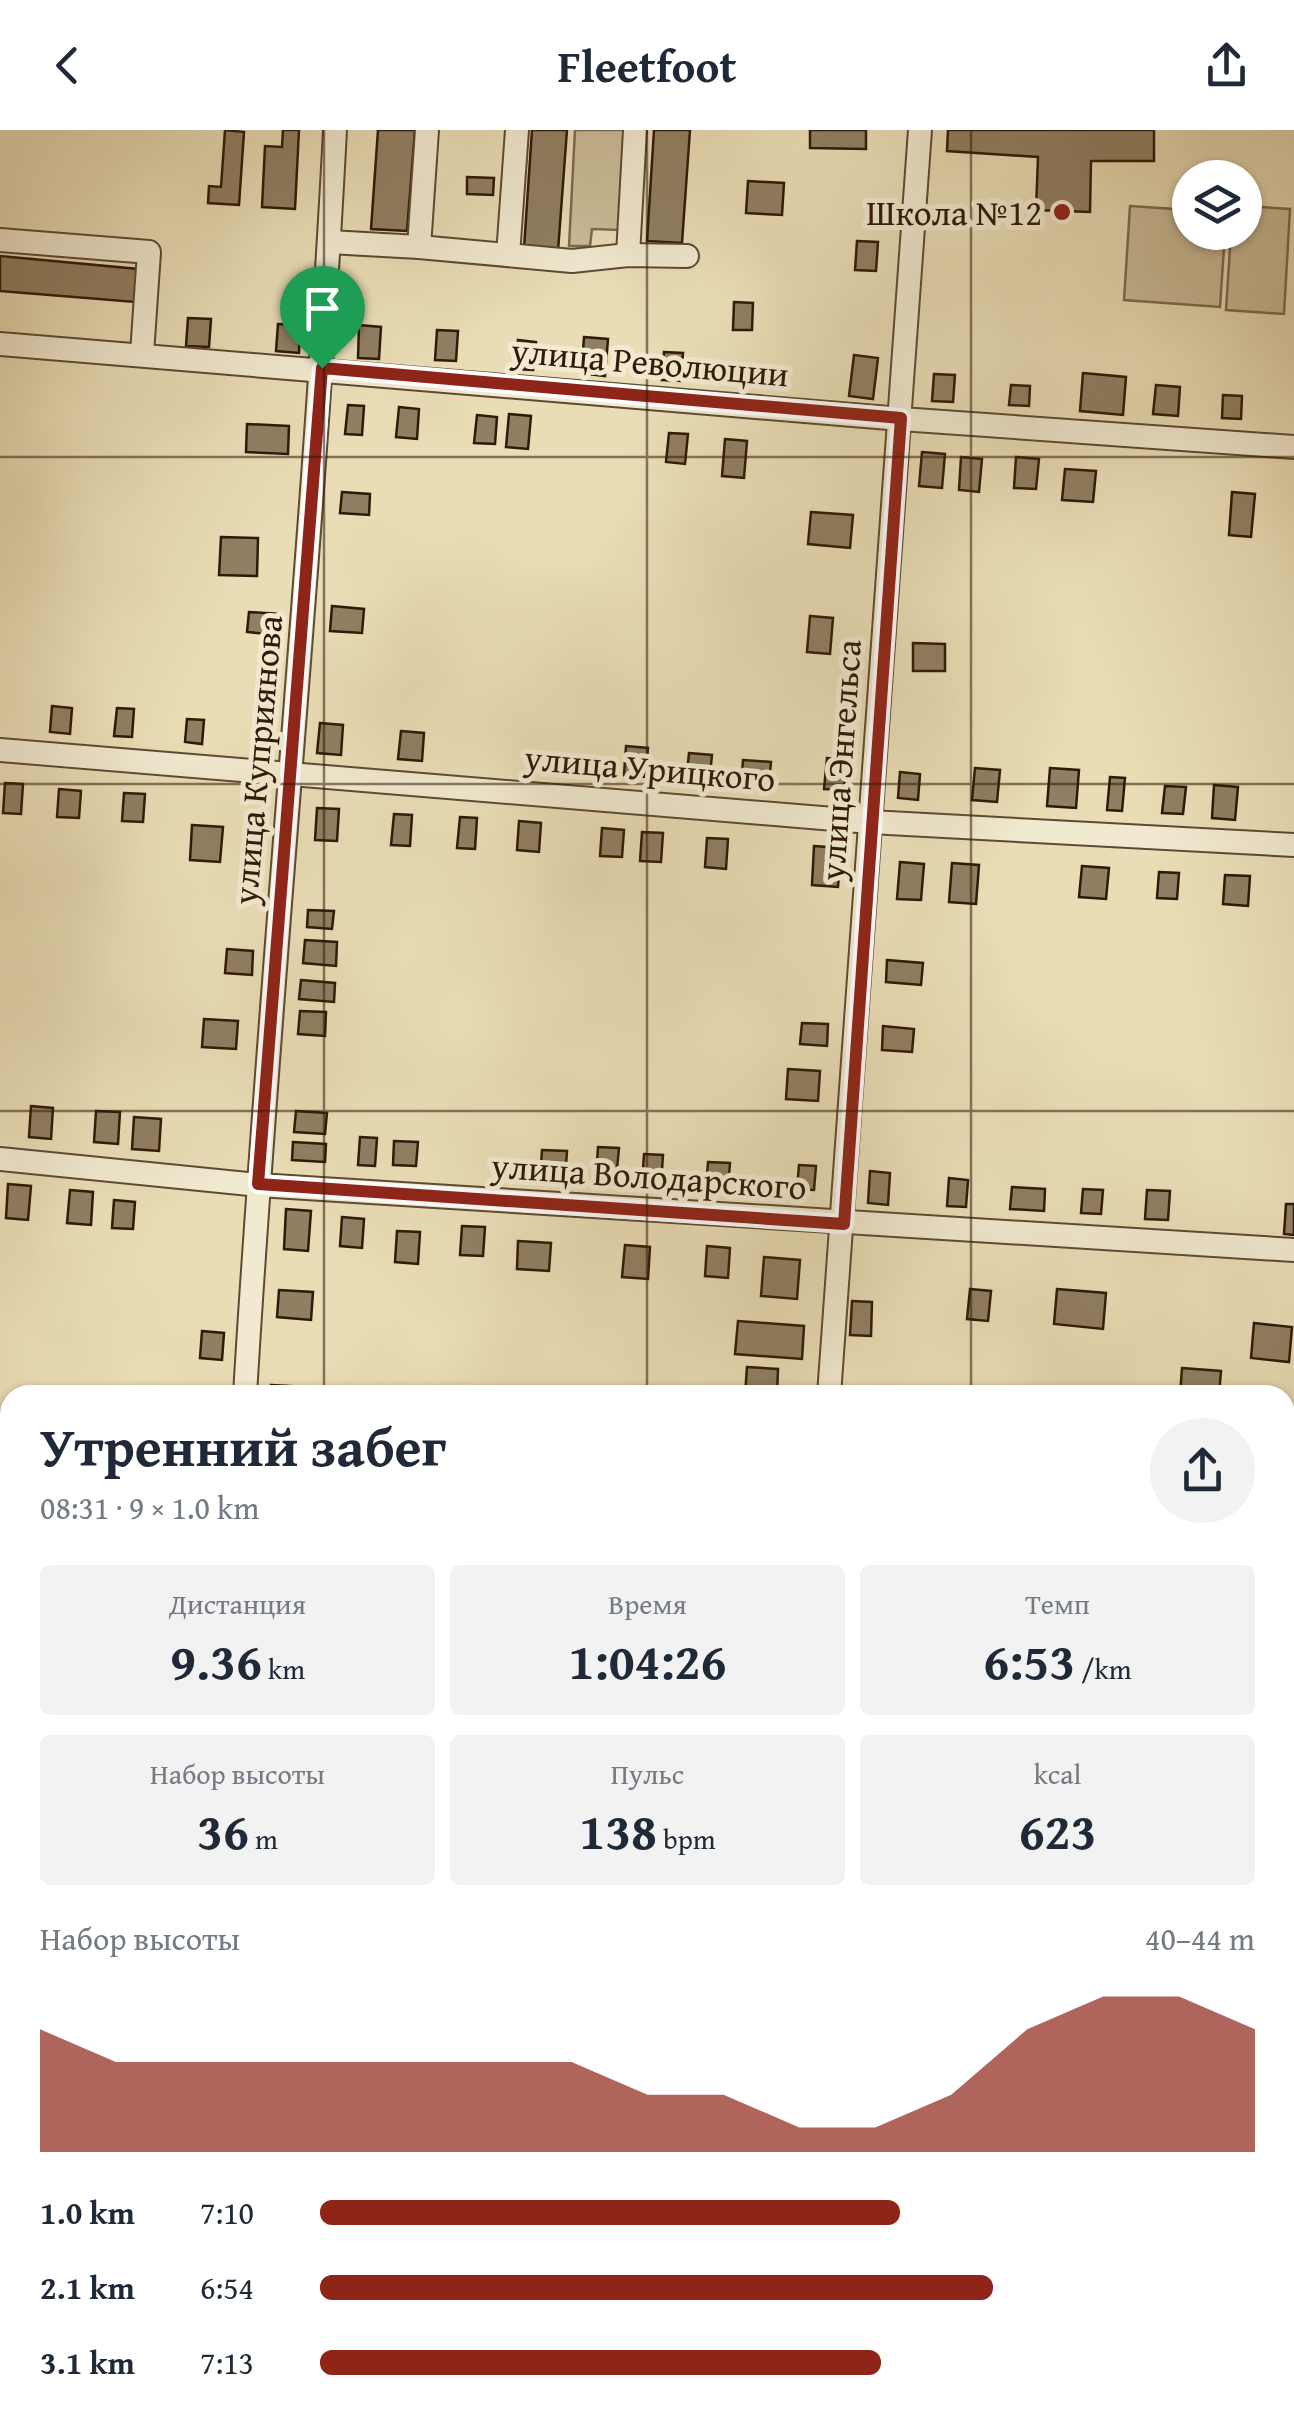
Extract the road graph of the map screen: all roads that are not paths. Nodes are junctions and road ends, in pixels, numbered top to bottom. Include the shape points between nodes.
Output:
1 (335, 130) edge
2 (426, 130) edge
3 (517, 130) edge
4 (635, 130) edge
5 (920, 130) edge
6 (0, 240) edge
7 (329, 242) junction
8 (419, 247) junction
9 (508, 255) junction
10 (628, 255) junction
11 (688, 256) dead end
12 (0, 344) edge
13 (142, 354) junction
14 (322, 368) junction
15 (901, 418) junction
16 (1294, 447) edge
17 (0, 750) edge
18 (292, 774) junction
19 (870, 822) junction
20 (1294, 845) edge
21 (0, 1158) edge
22 (258, 1184) junction
23 (844, 1224) junction
24 (1294, 1250) edge
25 (246, 1385) edge
26 (830, 1385) edge

1 - 7 street, улица Куприянова
2 - 8 street
3 - 9 street
4 - 10 street
5 - 15 street, улица Энгельса
6 - 13 street via 149,252
7 - 8 street
7 - 14 street, улица Куприянова
8 - 9 street
9 - 10 street via 572,261
10 - 11 street
12 - 13 street, улица Революции
13 - 14 street, улица Революции
14 - 15 street, улица Революции
14 - 18 street, улица Куприянова
15 - 16 street, улица Революции
15 - 19 street, улица Энгельса
17 - 18 street, улица Урицкого
18 - 19 street, улица Урицкого
18 - 22 street, улица Куприянова
19 - 20 street, улица Урицкого
19 - 23 street, улица Энгельса
21 - 22 street, улица Володарского
22 - 23 street, улица Володарского
22 - 25 street, улица Куприянова
23 - 24 street, улица Володарского
23 - 26 street, улица Энгельса

